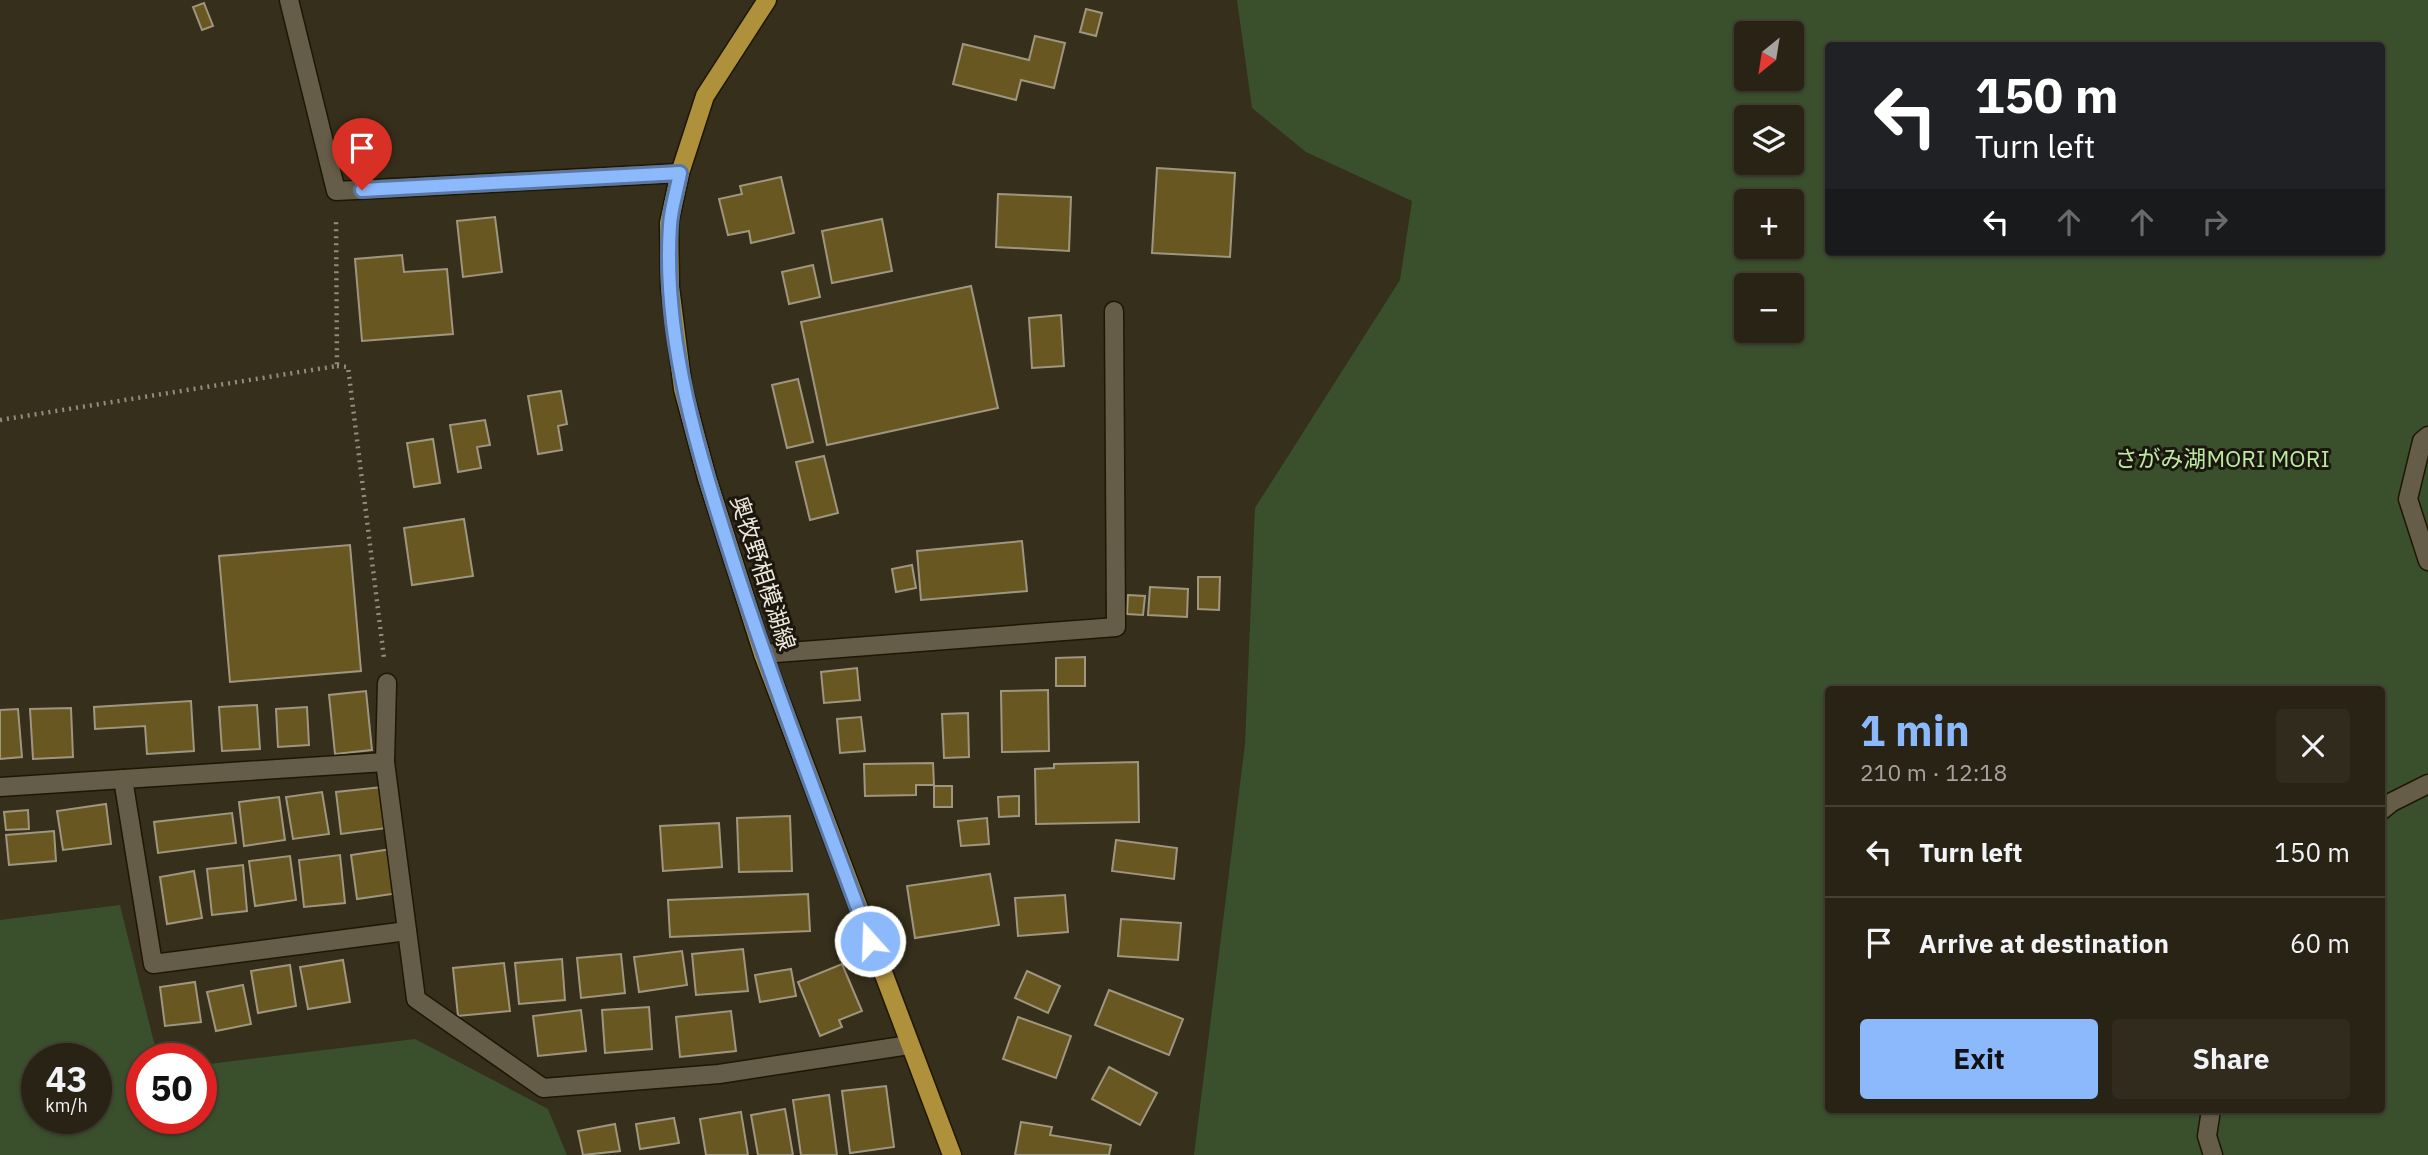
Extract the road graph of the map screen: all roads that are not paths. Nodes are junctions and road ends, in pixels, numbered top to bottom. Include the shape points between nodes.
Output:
1 (289, 0) edge
2 (767, 0) edge
3 (680, 173) junction
4 (1114, 311) dead end
5 (2428, 436) edge
6 (2428, 561) edge
7 (763, 654) junction
8 (387, 683) road end
9 (385, 762) junction
10 (123, 779) junction
11 (2428, 785) edge
12 (0, 787) edge
13 (2385, 808) edge
14 (407, 931) junction
15 (909, 1045) junction
16 (2211, 1113) edge
17 (952, 1155) edge
18 (2213, 1155) edge

1 - 3 street via 336,191
2 - 3 main road, 奥牧野相模湖線 via 705,96
3 - 7 main road, 奥牧野相模湖線 via 670,223 670,286 683,389
4 - 7 street via 1116,627
5 - 6 street via 2422,440 2408,499
7 - 15 main road, 奥牧野相模湖線
8 - 9 street
9 - 10 street
9 - 14 street
10 - 12 street
10 - 14 street via 153,964
11 - 13 street
14 - 15 street via 416,999 543,1088 719,1074
15 - 17 main road, 奥牧野相模湖線
16 - 18 street via 2207,1136

